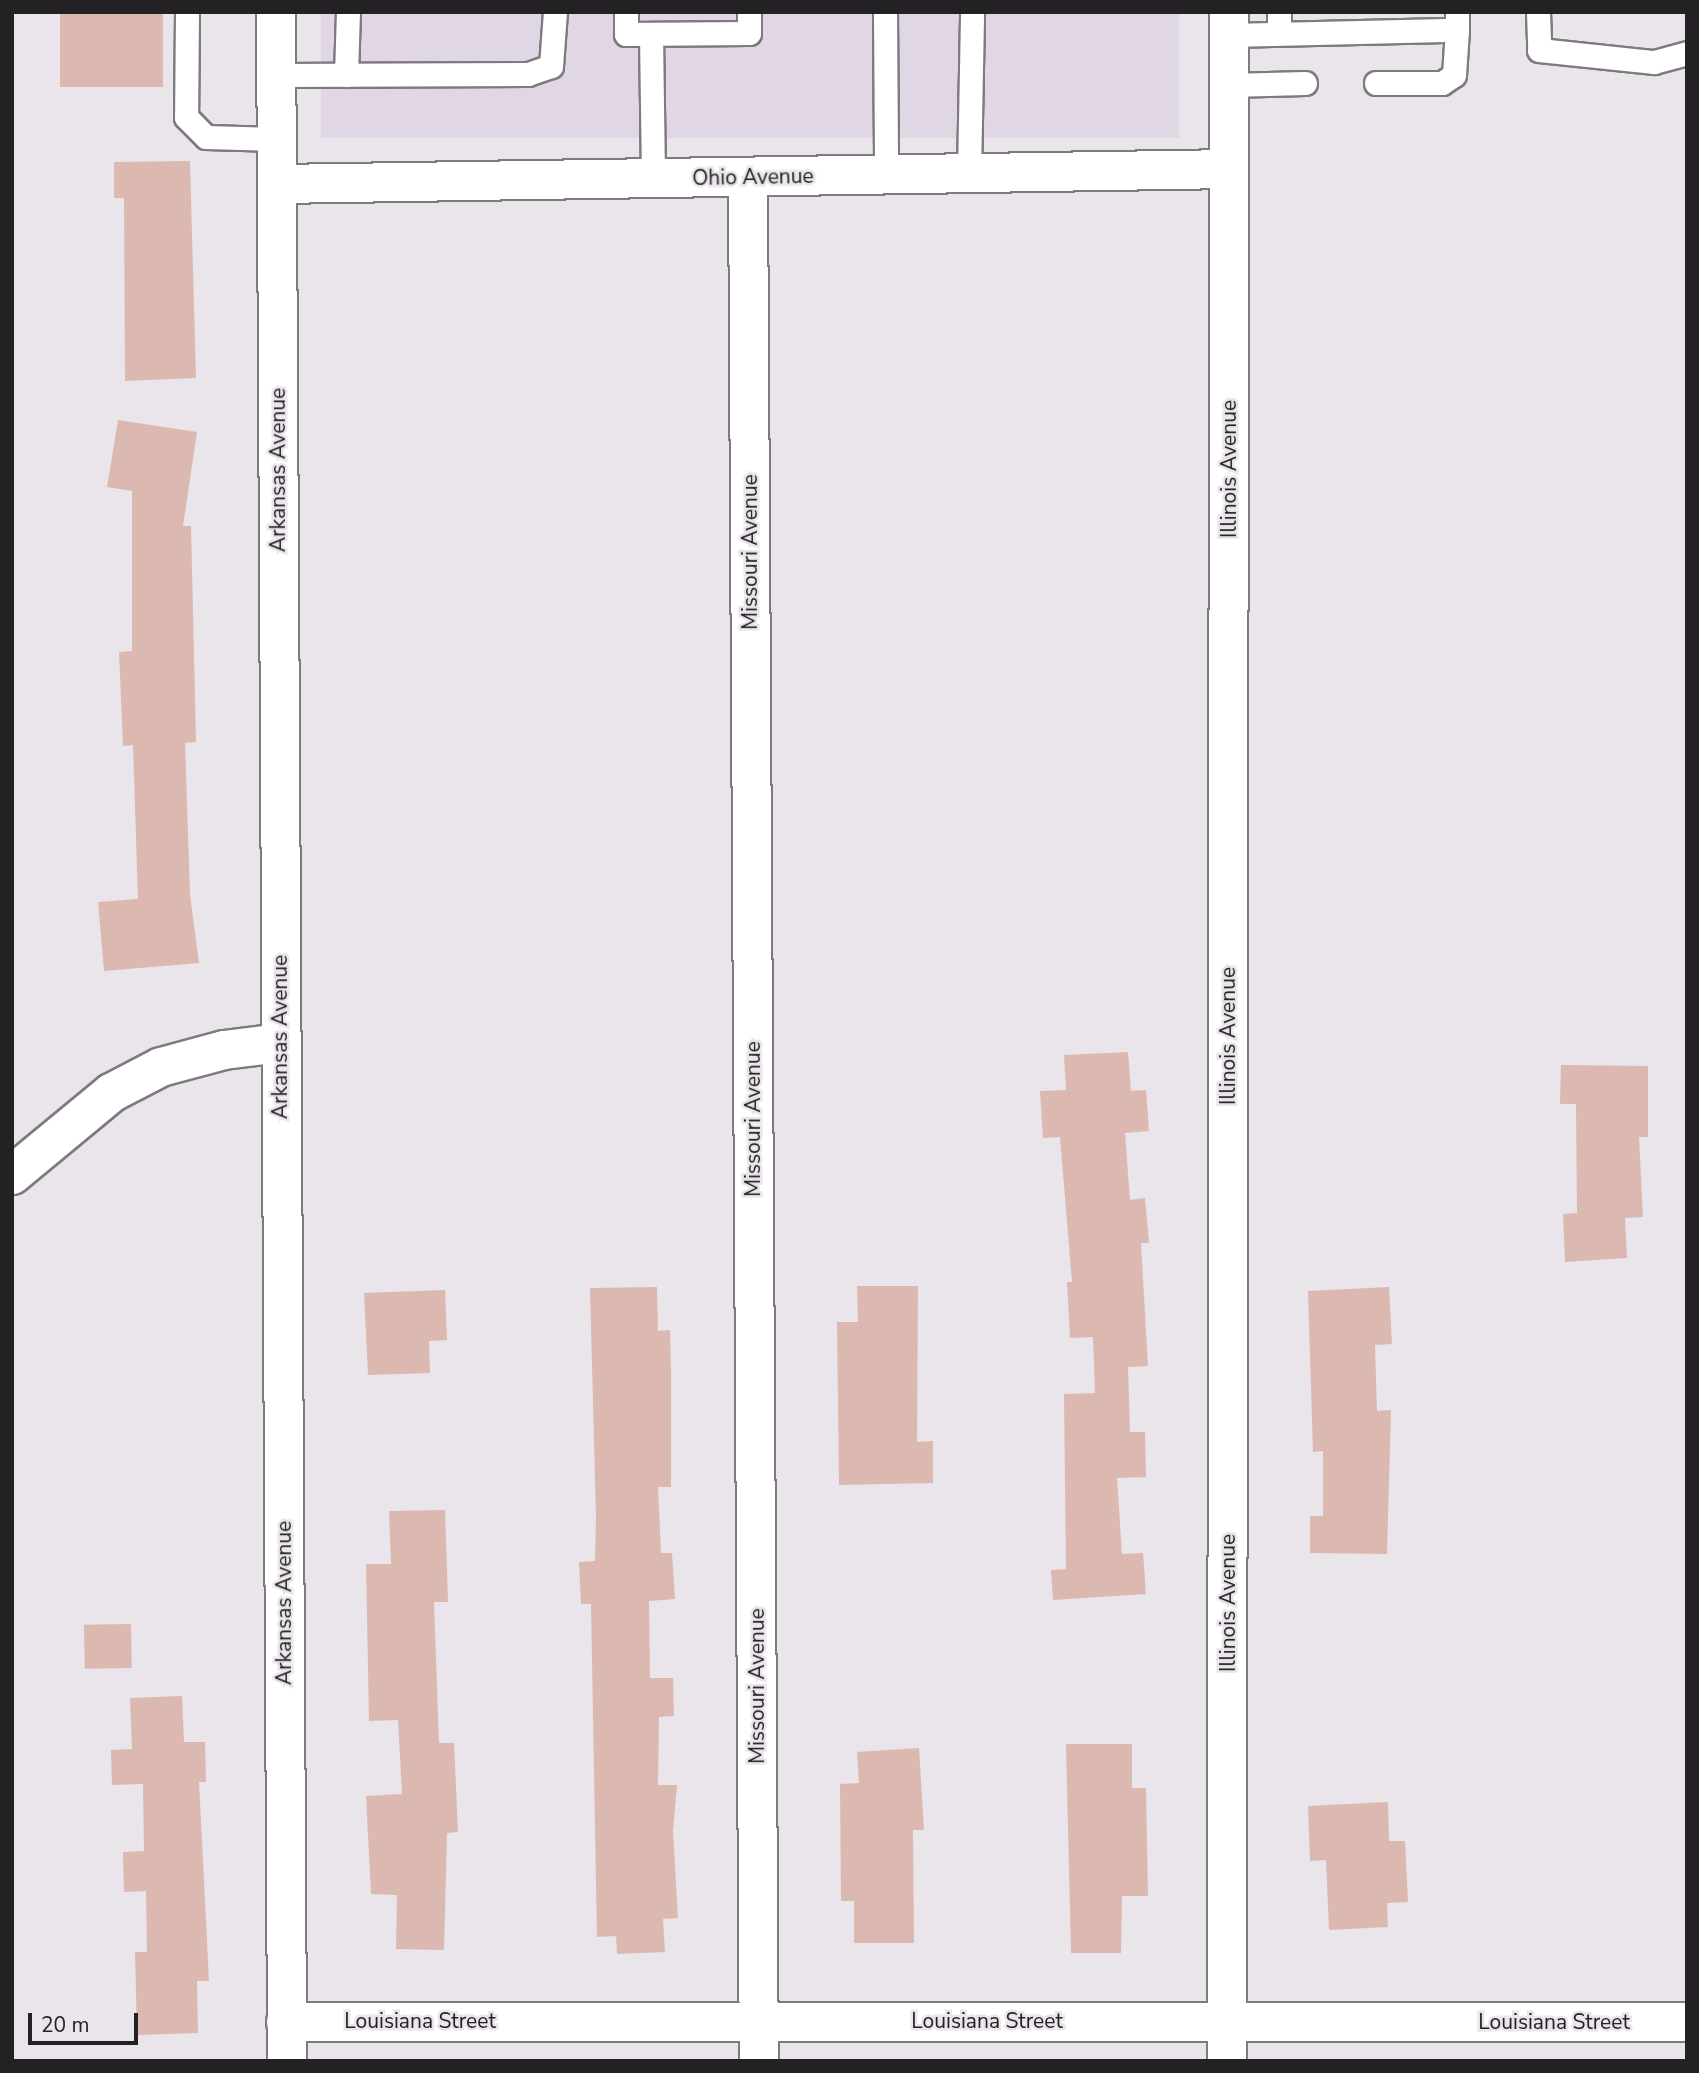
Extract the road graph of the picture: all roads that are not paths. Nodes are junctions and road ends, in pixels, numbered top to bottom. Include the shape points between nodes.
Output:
1 (187, 12) edge
2 (276, 12) edge
3 (348, 12) edge
4 (555, 12) edge
5 (626, 12) edge
6 (749, 12) edge
7 (885, 12) edge
8 (972, 12) edge
9 (1538, 12) edge
10 (1457, 21) edge
11 (1229, 23) edge
12 (1279, 23) edge
13 (651, 34) junction
14 (1687, 53) edge
15 (277, 75) junction
16 (346, 75) junction
17 (1305, 83) dead end
18 (1376, 83) dead end
19 (1229, 85) junction
20 (278, 139) junction
21 (1229, 169) junction
22 (969, 173) junction
23 (886, 174) junction
24 (748, 177) junction
25 (653, 178) junction
26 (278, 184) junction
27 (280, 1043) junction
28 (12, 1175) edge
29 (759, 2019) junction
30 (286, 2022) junction
31 (1227, 2022) junction
32 (1687, 2022) edge
33 (287, 2061) edge
34 (759, 2061) edge
35 (1227, 2061) edge

1 - 20 lane via 186,117 206,137
2 - 15 street, Arkansas Avenue
3 - 16 lane
4 - 16 lane via 551,66 528,74
5 - 13 lane via 625,34
6 - 13 lane via 749,33
7 - 23 lane
8 - 22 lane
9 - 14 lane via 1539,50 1654,62
10 - 12 lane
10 - 18 lane via 1454,75 1424,85
11 - 12 lane
11 - 19 street, Illinois Avenue
13 - 25 lane
15 - 16 lane
15 - 20 street, Arkansas Avenue
17 - 19 lane
19 - 21 street, Illinois Avenue
20 - 26 street, Arkansas Avenue
21 - 22 street, Ohio Avenue
21 - 31 street, Illinois Avenue
22 - 23 street, Ohio Avenue
23 - 24 street, Ohio Avenue
24 - 25 street, Ohio Avenue
24 - 29 street, Missouri Avenue
25 - 26 street, Ohio Avenue
26 - 27 street, Arkansas Avenue
27 - 28 street via 224,1050 161,1067 111,1093
27 - 30 street, Arkansas Avenue
29 - 30 street, Louisiana Street
29 - 31 street, Louisiana Street
29 - 34 street, Missouri Avenue
30 - 33 street, Arkansas Avenue
31 - 32 street, Louisiana Street
31 - 35 street, Illinois Avenue

